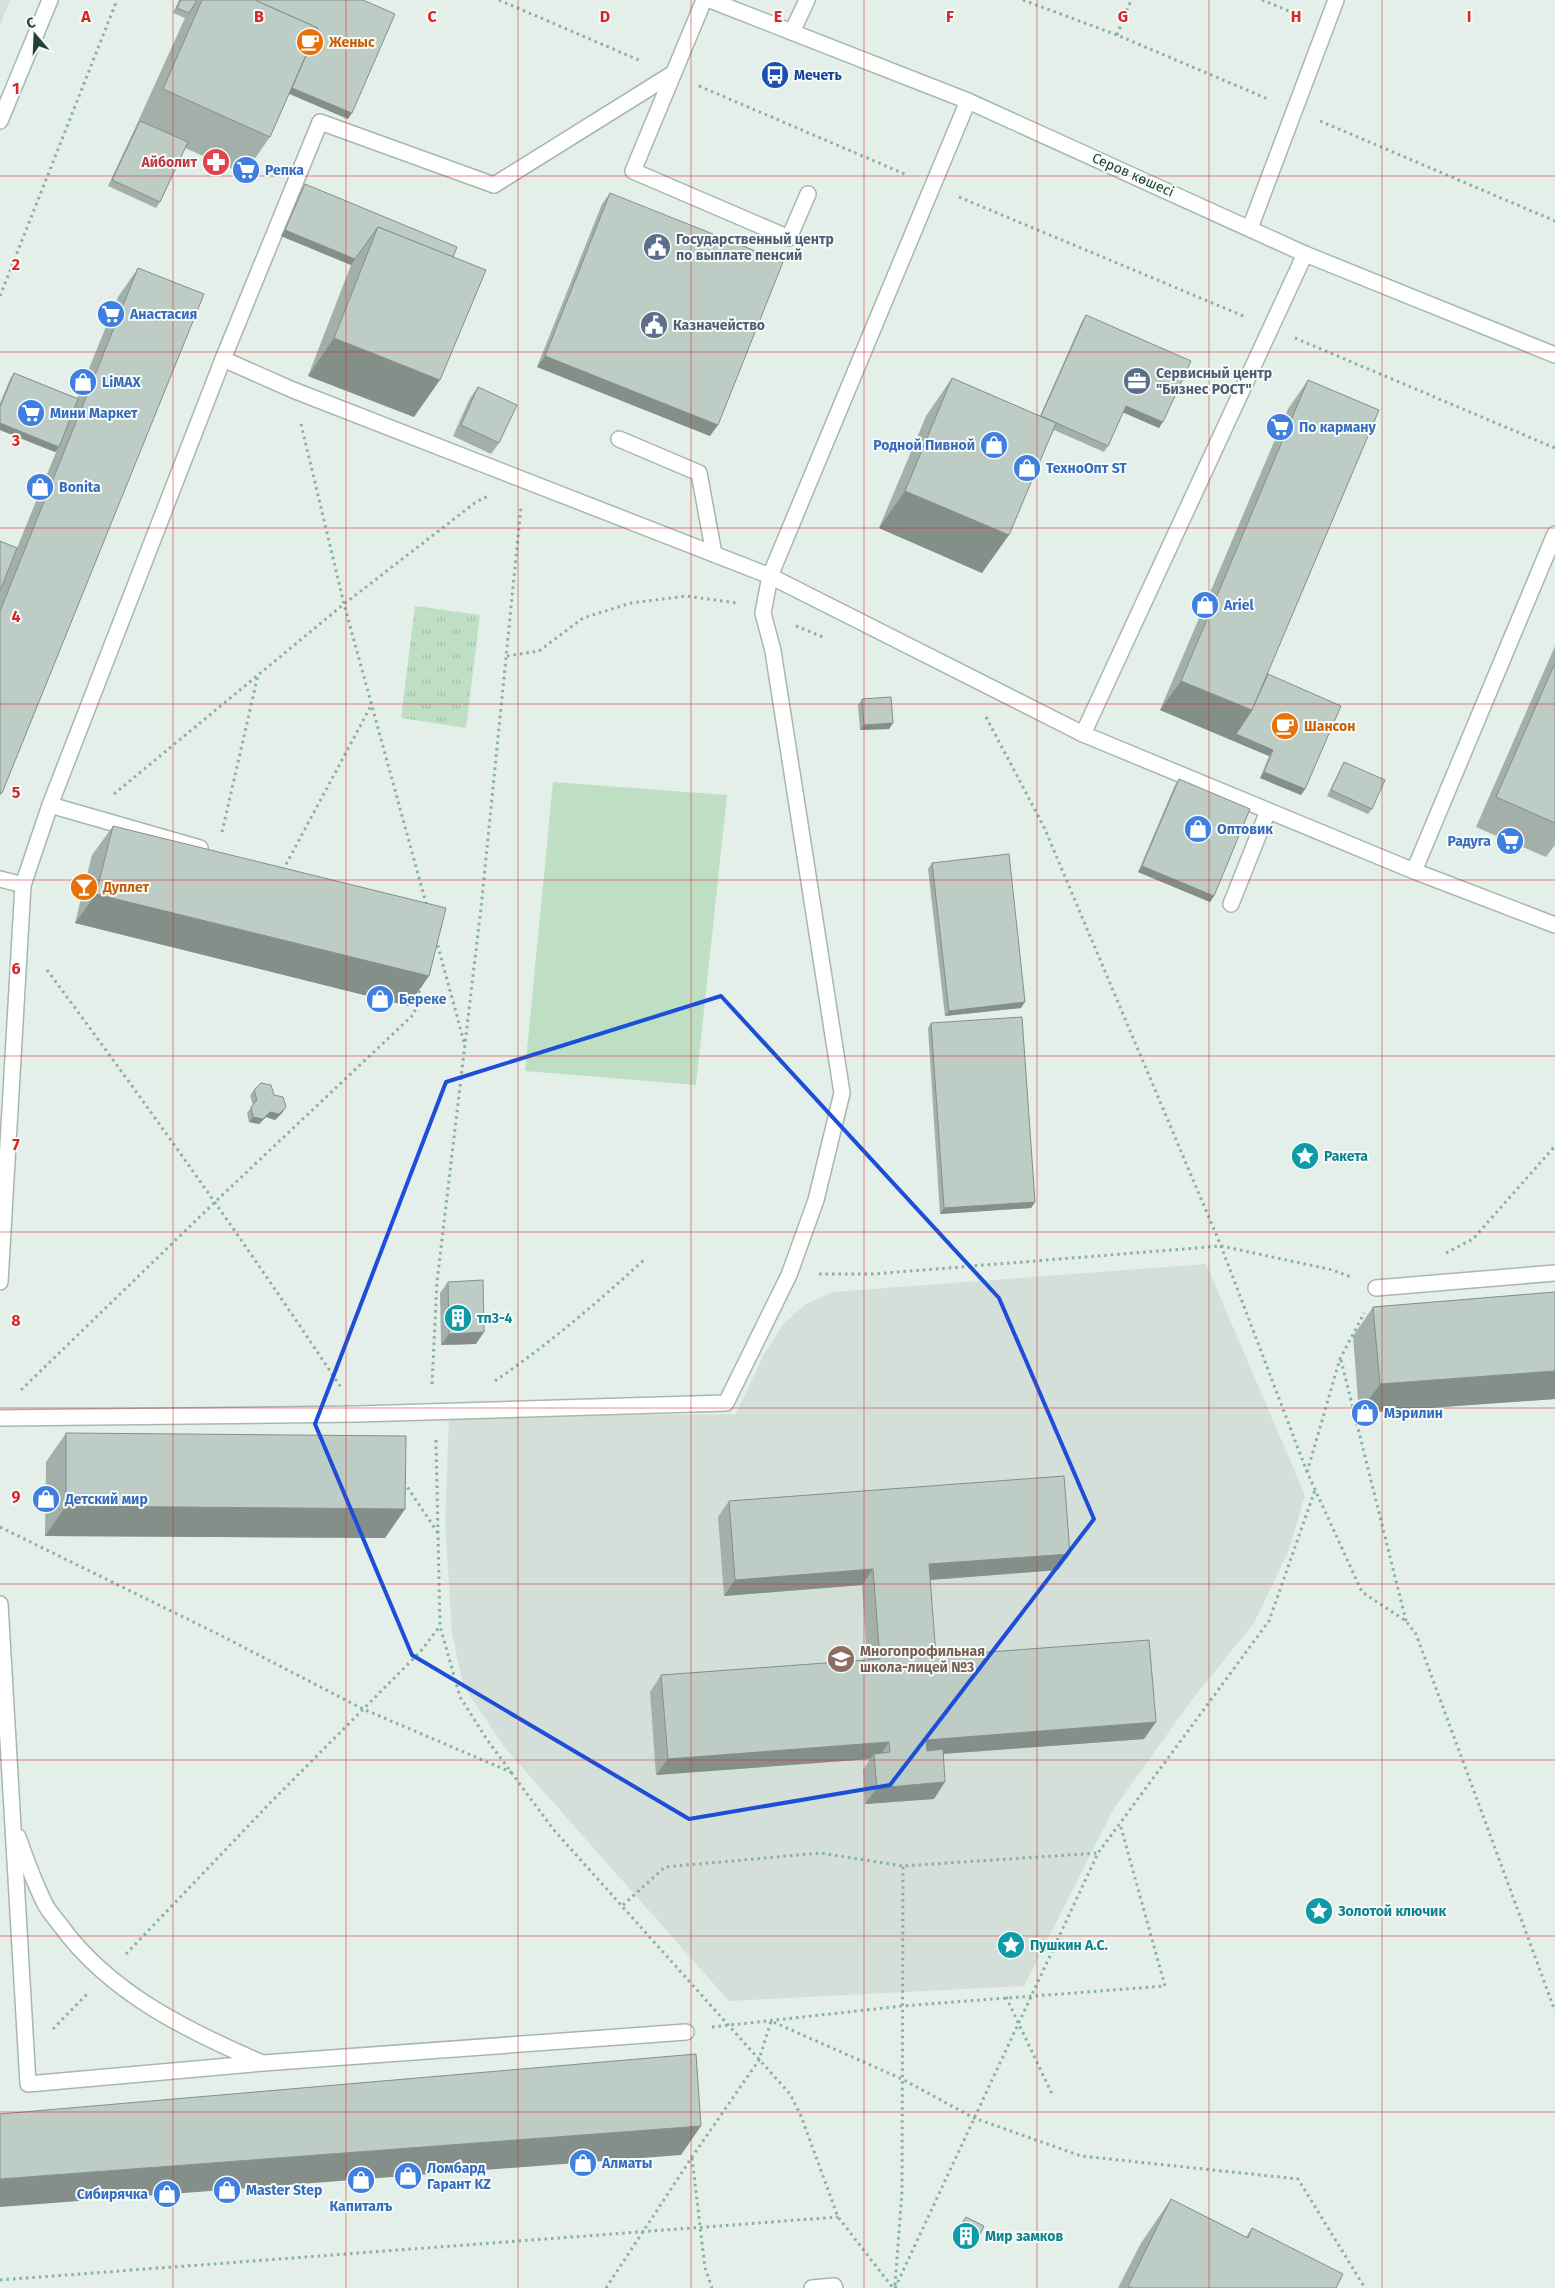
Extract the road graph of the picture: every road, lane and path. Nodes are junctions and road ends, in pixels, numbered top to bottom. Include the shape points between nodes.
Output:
1 (50, 0) edge
2 (117, 0) edge
3 (499, 0) edge
4 (704, 0) edge
5 (710, 0) edge
6 (808, 0) edge
7 (1131, 0) edge
8 (1262, 0) edge
9 (1336, 0) edge
10 (1325, 26) junction
11 (792, 32) junction
12 (1117, 35) dead end
13 (672, 74) junction
14 (968, 101) junction
15 (0, 121) edge
16 (932, 186) junction
17 (808, 194) dead end
18 (1250, 228) junction
19 (1305, 254) junction
20 (0, 296) edge
21 (1271, 328) junction
22 (1555, 355) edge
23 (222, 359) junction
24 (293, 390) junction
25 (619, 438) dead end
26 (1555, 448) edge
27 (523, 480) junction
28 (1555, 534) edge
29 (714, 554) junction
30 (770, 576) junction
31 (344, 604) junction
32 (763, 613) junction
33 (828, 639) dead end
34 (507, 656) dead end
35 (258, 675) junction
36 (372, 704) junction
37 (982, 708) dead end
38 (1084, 734) junction
39 (50, 805) junction
40 (1268, 811) junction
41 (86, 817) junction
42 (217, 852) joint
43 (283, 870) edge
44 (1414, 871) junction
45 (0, 879) edge
46 (23, 885) junction
47 (1231, 904) dead end
48 (428, 910) edge
49 (1555, 925) edge
50 (20, 933) junction
51 (432, 940) edge
52 (423, 977) edge
53 (465, 1044) dead end
54 (1555, 1146) edge
55 (215, 1202) junction
56 (1221, 1246) junction
57 (1438, 1257) dead end
58 (646, 1258) dead end
59 (1555, 1273) edge
60 (788, 1275) junction
61 (0, 1282) edge
62 (1376, 1288) junction
63 (1340, 1359) junction
64 (491, 1384) dead end
65 (14, 1396) dead end
66 (358, 1414) junction
67 (0, 1418) edge
68 (1307, 1472) junction
69 (401, 1477) edge
70 (1315, 1489) junction
71 (0, 1527) edge
72 (438, 1533) dead end
73 (0, 1604) edge
74 (1406, 1621) junction
75 (440, 1626) dead end
76 (363, 1709) junction
77 (514, 1774) dead end
78 (12, 1816) junction
79 (1120, 1824) junction
80 (1098, 1853) junction
81 (903, 1866) junction
82 (623, 1905) dead end
83 (106, 1975) junction
84 (1032, 1994) junction
85 (1006, 1997) junction
86 (902, 2006) junction
87 (1555, 2012) edge
88 (772, 2021) junction
89 (1019, 2023) junction
90 (686, 2032) joint
91 (26, 2058) junction
92 (263, 2063) junction
93 (902, 2079) junction
94 (1053, 2096) dead end
95 (974, 2118) junction
96 (692, 2157) junction
97 (838, 2217) dead end
98 (701, 2227) junction
99 (644, 2232) junction
100 (0, 2280) edge
101 (606, 2288) edge
102 (712, 2288) edge
103 (812, 2288) edge
104 (835, 2288) edge
105 (895, 2288) edge
106 (1365, 2288) edge

1 - 15 street
2 - 20 path
3 - 13 path
4 - 13 street
5 - 11 street, Серов көшесі
6 - 11 street
7 - 12 path
8 - 10 path
9 - 10 street
10 - 18 street
11 - 14 street, Серов көшесі
13 - 16 path
13 - 17 street via 633,170 789,238
13 - 23 street via 494,185 320,122
14 - 16 street
14 - 18 street, Серов көшесі
16 - 21 path
16 - 30 street
18 - 19 street, Серов көшесі
19 - 21 street
19 - 22 street, Серов көшесі
21 - 26 path
21 - 38 street
23 - 24 street
23 - 39 street
24 - 27 street
24 - 31 path
25 - 29 street via 699,473
27 - 29 street
27 - 31 path via 476,502
28 - 44 street
29 - 30 street
30 - 32 street
30 - 38 street
31 - 35 path
31 - 36 path
32 - 33 path
32 - 34 path via 732,601 686,596 632,603 583,618 539,651
32 - 60 street via 773,650 842,1093 816,1200
35 - 41 path
35 - 42 path
36 - 43 path
36 - 48 path
37 - 56 path via 1044,827
38 - 40 street
39 - 41 street
39 - 46 street
40 - 44 street
40 - 47 street
41 - 42 street
44 - 49 street
45 - 46 street
46 - 50 street
50 - 55 path
50 - 61 street
51 - 53 path via 434,931
52 - 55 path via 414,1014
54 - 57 path via 1473,1239
55 - 65 path
55 - 66 path
56 - 60 path via 873,1274
56 - 62 path via 1333,1270
56 - 68 path
58 - 64 path via 530,1357
59 - 62 street
60 - 66 street via 726,1403
62 - 63 path
63 - 68 path
63 - 74 path
66 - 67 street
68 - 70 path
69 - 72 path
70 - 74 path via 1362,1592
70 - 79 path via 1270,1621
71 - 76 path
73 - 78 street
74 - 87 path via 1416,1634
75 - 76 path via 420,1652
76 - 77 path
76 - 83 path
78 - 83 street via 29,1870 46,1906 76,1946
78 - 91 street
79 - 80 path
79 - 84 path via 1165,1986
80 - 81 path
80 - 84 path
81 - 82 path via 820,1853 665,1867
81 - 86 path
83 - 91 path
83 - 92 street via 144,2003 204,2038
84 - 85 path
84 - 89 path
85 - 86 path
85 - 89 path
86 - 88 path
86 - 93 path
88 - 90 path via 726,2024
88 - 93 path
88 - 96 path via 759,2060
89 - 94 path
89 - 95 path
90 - 92 street
91 - 92 street via 28,2084
93 - 95 path
93 - 105 path via 902,2192
95 - 105 path
95 - 106 path via 1081,2156 1298,2179
96 - 98 path
96 - 99 path
97 - 98 path
98 - 99 path
98 - 102 path via 705,2268
99 - 100 path
99 - 101 path
103 - 104 street

